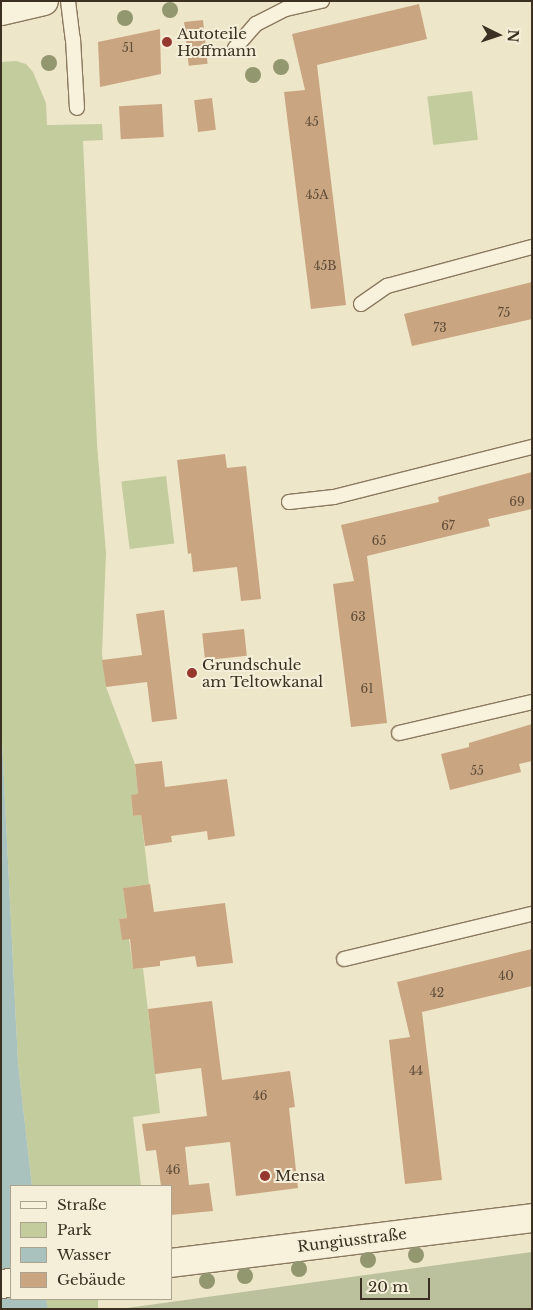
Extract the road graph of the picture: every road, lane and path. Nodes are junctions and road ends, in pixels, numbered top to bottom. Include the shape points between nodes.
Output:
1 (44, 1) edge
2 (68, 1) edge
3 (322, 1) edge
4 (1, 11) edge
5 (235, 48) dead end
6 (77, 108) dead end
7 (532, 247) edge
8 (361, 304) dead end
9 (532, 447) edge
10 (289, 502) dead end
11 (532, 702) edge
12 (399, 733) dead end
13 (532, 914) edge
14 (344, 959) dead end
15 (532, 1218) edge
16 (172, 1263) edge

1 - 4 street
2 - 6 lane
3 - 5 lane via 286,9 256,24
7 - 8 lane via 387,286
9 - 10 lane via 334,498
11 - 12 lane
13 - 14 lane
15 - 16 street, Rungiusstraße

